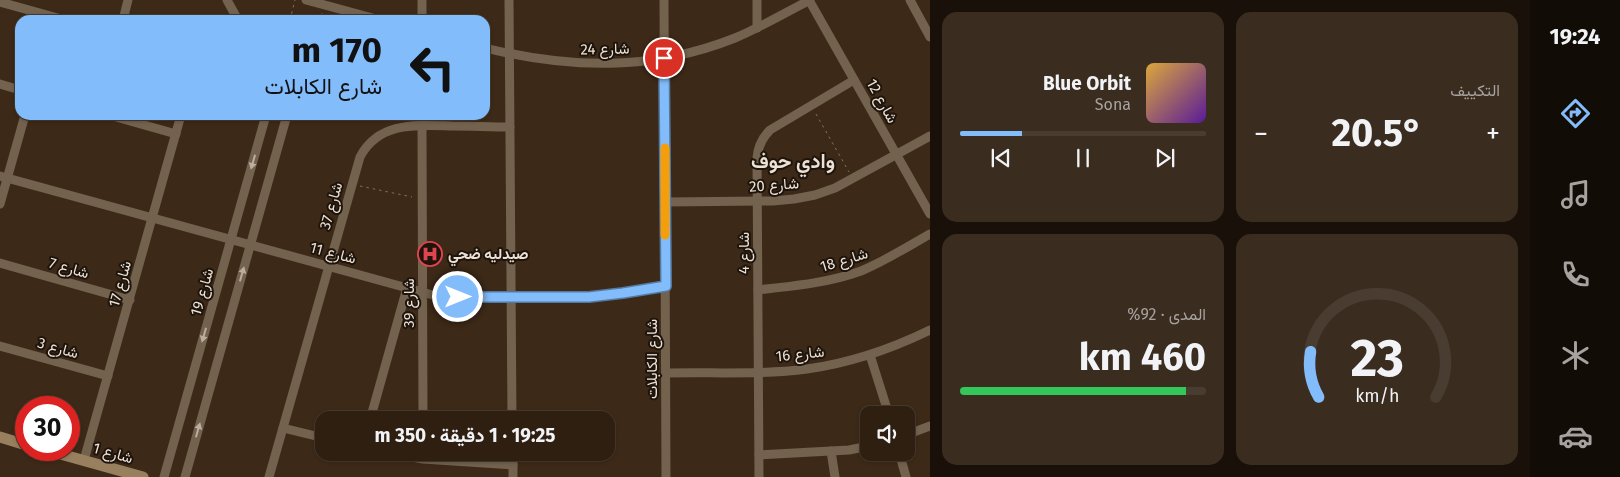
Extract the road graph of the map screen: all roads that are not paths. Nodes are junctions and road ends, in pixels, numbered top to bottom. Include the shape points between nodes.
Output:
1 (128, 0) edge
2 (227, 0) edge
3 (306, 0) edge
4 (422, 0) edge
5 (509, 0) edge
6 (664, 0) edge
7 (757, 0) edge
8 (810, 0) edge
9 (910, 0) edge
10 (0, 2) edge
11 (318, 2) edge
12 (41, 15) edge
13 (124, 15) edge
14 (235, 15) edge
15 (363, 15) edge
16 (422, 15) edge
17 (757, 28) junction
18 (930, 37) edge
19 (490, 49) edge
20 (510, 54) junction
21 (664, 58) junction
22 (854, 80) junction
23 (0, 84) edge
24 (15, 88) edge
25 (23, 120) edge
26 (127, 120) edge
27 (180, 120) edge
28 (265, 120) edge
29 (286, 120) edge
30 (422, 125) junction
31 (510, 127) junction
32 (176, 134) junction
33 (930, 136) edge
34 (897, 155) junction
35 (4, 177) edge
36 (758, 201) junction
37 (665, 202) junction
38 (0, 204) edge
39 (930, 214) edge
40 (153, 219) junction
41 (930, 234) edge
42 (231, 240) junction
43 (250, 245) junction
44 (0, 262) edge
45 (329, 266) junction
46 (666, 286) junction
47 (407, 288) junction
48 (758, 290) junction
49 (422, 292) junction
50 (511, 297) junction
51 (130, 300) junction
52 (930, 330) edge
53 (0, 346) edge
54 (870, 355) junction
55 (759, 372) junction
56 (666, 373) junction
57 (108, 376) junction
58 (886, 406) edge
59 (373, 411) edge
60 (423, 411) edge
61 (512, 411) edge
62 (930, 426) edge
63 (283, 428) junction
64 (915, 432) edge
65 (315, 436) edge
66 (0, 437) edge
67 (15, 442) edge
68 (860, 448) edge
69 (831, 451) junction
70 (759, 455) junction
71 (80, 459) edge
72 (84, 460) junction
73 (473, 461) edge
74 (513, 461) edge
75 (902, 461) edge
76 (513, 465) junction
77 (143, 477) edge
78 (164, 477) edge
79 (185, 477) edge
80 (269, 477) edge
81 (513, 477) edge
82 (666, 477) edge
83 (760, 477) edge
84 (835, 477) edge
85 (906, 477) edge

1 - 13 street
2 - 14 street
3 - 11 street
4 - 16 street
5 - 20 street
6 - 21 street, شارع الكابلات
7 - 17 street
8 - 17 street, شارع 24
8 - 22 street, شارع 12
9 - 18 street
10 - 12 street
11 - 15 street
17 - 21 street, شارع 24 via 712,46
19 - 20 street, شارع 24
20 - 21 street, شارع 24 via 594,64
20 - 31 street
21 - 37 street, شارع الكابلات
22 - 34 street, شارع 12
22 - 36 street, شارع 4 via 770,130 762,139 758,152
23 - 24 street
25 - 35 street
26 - 32 street
27 - 32 street, شارع 17
28 -> 42 street, شارع 19
29 - 43 street
30 - 31 street, شارع 37
30 - 45 street, شارع 37 via 388,131 370,141 360,157
30 - 49 street, شارع 39
31 - 50 street
32 - 40 street, شارع 17
33 - 34 street, شارع 20
34 - 36 street, شارع 20 via 815,195
34 - 39 street, شارع 12
35 - 38 street
35 - 40 street, شارع 11
36 - 37 street, شارع 20
36 - 48 street, شارع 4
37 - 46 street, شارع الكابلات
40 - 42 street, شارع 11
40 - 51 street, شارع 17
41 - 48 street, شارع 18 via 879,263 841,277
42 - 43 street, شارع 11
42 -> 78 street, شارع 19
43 - 45 street, شارع 11
79 -> 43 street
44 - 51 street, شارع 7
45 - 47 street, شارع 11
45 - 63 street, شارع 37
46 - 50 street, شارع 11 via 589,297
46 - 56 street, شارع الكابلات
47 - 49 street, شارع 11
47 - 59 street, شارع 39
48 - 55 street, شارع 4
49 - 50 street, شارع 11 via 440,297
49 - 60 street, شارع 39
50 - 61 street
51 - 57 street, شارع 17
52 - 54 street, شارع 16
53 - 57 street, شارع 3
54 - 55 street, شارع 16 via 806,369
54 - 58 street
55 - 56 street, شارع 16
55 - 70 street, شارع 4
56 - 82 street, شارع الكابلات
57 - 72 street, شارع 17
62 - 64 street
63 - 65 street
63 - 80 street, شارع 37
66 - 67 street
68 - 69 street
69 - 70 street
69 - 84 street
70 - 83 street, شارع 4
71 - 72 street, شارع 1
72 - 77 street, شارع 1
73 - 76 street
74 - 76 street
75 - 85 street
76 - 81 street

